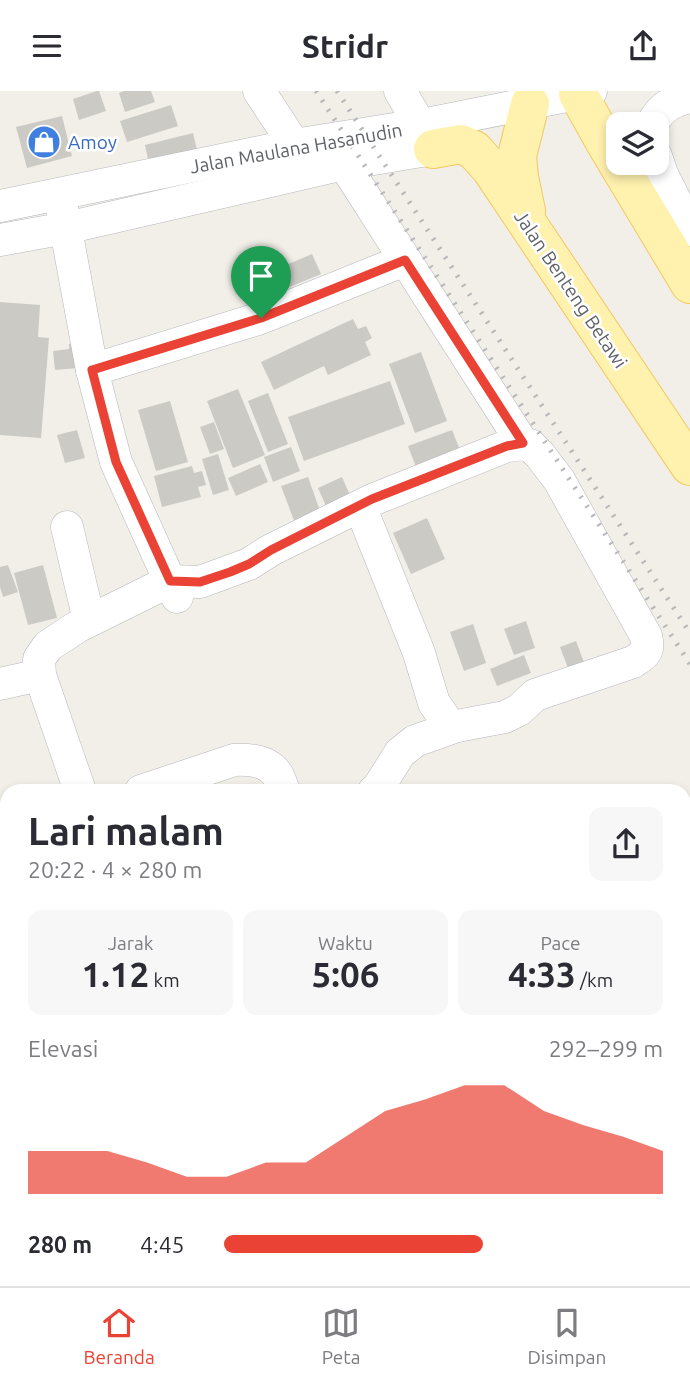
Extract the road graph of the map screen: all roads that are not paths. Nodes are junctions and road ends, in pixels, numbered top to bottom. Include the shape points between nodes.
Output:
1 (259, 91) edge
2 (400, 91) edge
3 (585, 92) edge
4 (690, 97) edge
5 (530, 104) junction
6 (660, 112) edge
7 (426, 137) junction
8 (294, 145) junction
9 (344, 164) junction
10 (312, 171) junction
11 (662, 175) edge
12 (59, 193) junction
13 (0, 206) edge
14 (530, 227) junction
15 (66, 228) junction
16 (690, 230) edge
17 (0, 240) edge
18 (405, 260) junction
19 (690, 284) edge
20 (92, 370) junction
21 (523, 443) junction
22 (690, 466) edge
23 (360, 506) junction
24 (67, 527) dead end
25 (173, 589) junction
26 (89, 621) junction
27 (40, 675) junction
28 (0, 684) edge
29 (457, 726) junction
30 (78, 784) edge
31 (162, 784) edge
32 (281, 784) edge
33 (381, 784) edge

1 - 8 street
2 - 7 street
3 - 5 street, Jalan Maulana Hasanudin
3 - 19 main road via 606,144
4 - 6 street
5 - 7 street, Jalan Maulana Hasanudin
5 - 14 main road via 517,156
7 - 8 street, Jalan Maulana Hasanudin
7 - 9 street, Jalan Maulana Hasanudin
7 - 14 main road, Jalan Benteng Betawi via 474,150
8 - 10 street
8 - 12 street, Jalan Maulana Hasanudin
9 - 10 street, Jalan Maulana Hasanudin
9 - 18 street
10 - 15 street, Jalan Maulana Hasanudin
11 - 16 street
12 - 13 street, Jalan Maulana Hasanudin
12 - 15 street
14 - 22 main road, Jalan Benteng Betawi
15 - 17 street, Jalan Maulana Hasanudin
15 - 20 street
18 - 20 street via 261,318
18 - 21 street
20 - 25 street via 116,462
21 - 23 street
21 - 29 street via 540,455 559,480 649,646 632,662 535,695 505,717
23 - 25 street via 249,564
23 - 29 street via 419,653 434,703 448,723
24 - 26 street
25 - 26 street
26 - 27 street via 48,646 39,659
27 - 28 street
27 - 30 street
29 - 33 street via 415,741 400,753
31 - 32 street via 249,758 266,765

